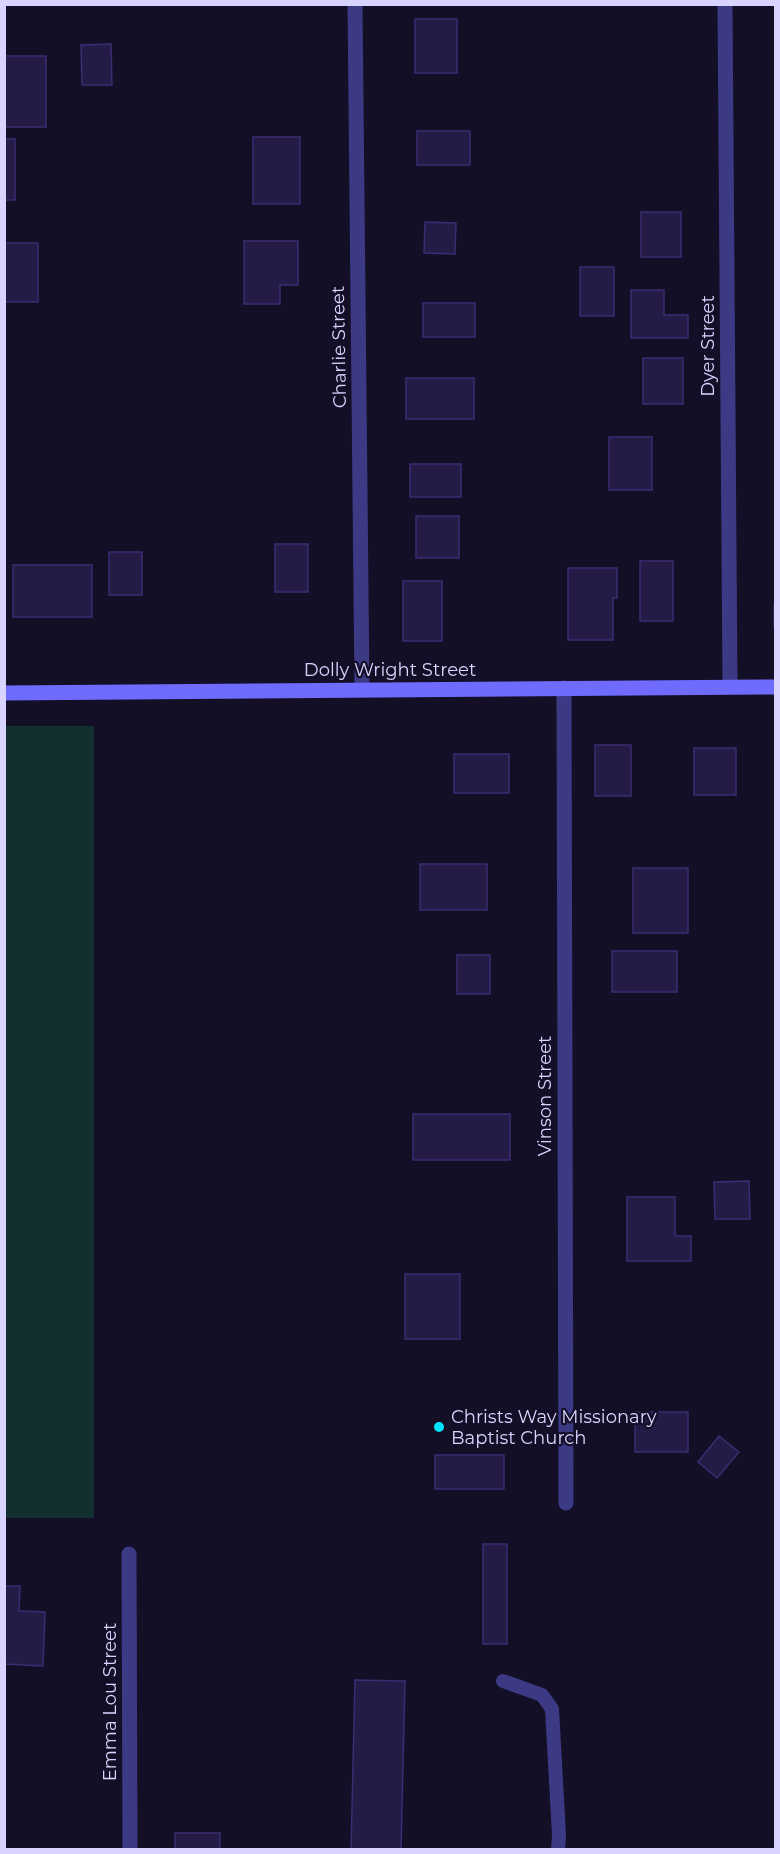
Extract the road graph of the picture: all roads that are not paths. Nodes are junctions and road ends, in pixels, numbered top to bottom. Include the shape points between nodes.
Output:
1 (355, 4) edge
2 (725, 4) edge
3 (730, 687) junction
4 (776, 687) edge
5 (564, 688) junction
6 (362, 689) junction
7 (4, 693) edge
8 (566, 1503) dead end
9 (129, 1554) dead end
10 (503, 1681) dead end
11 (130, 1850) edge
12 (558, 1850) edge

1 - 6 street, Charlie Street
2 - 3 street, Dyer Street
3 - 4 street, Dolly Wright Street
3 - 5 street, Dolly Wright Street
5 - 6 street, Dolly Wright Street
5 - 8 street, Vinson Street
6 - 7 street, Dolly Wright Street
9 - 11 street, Emma Lou Street
10 - 12 lane via 542,1695 552,1709

